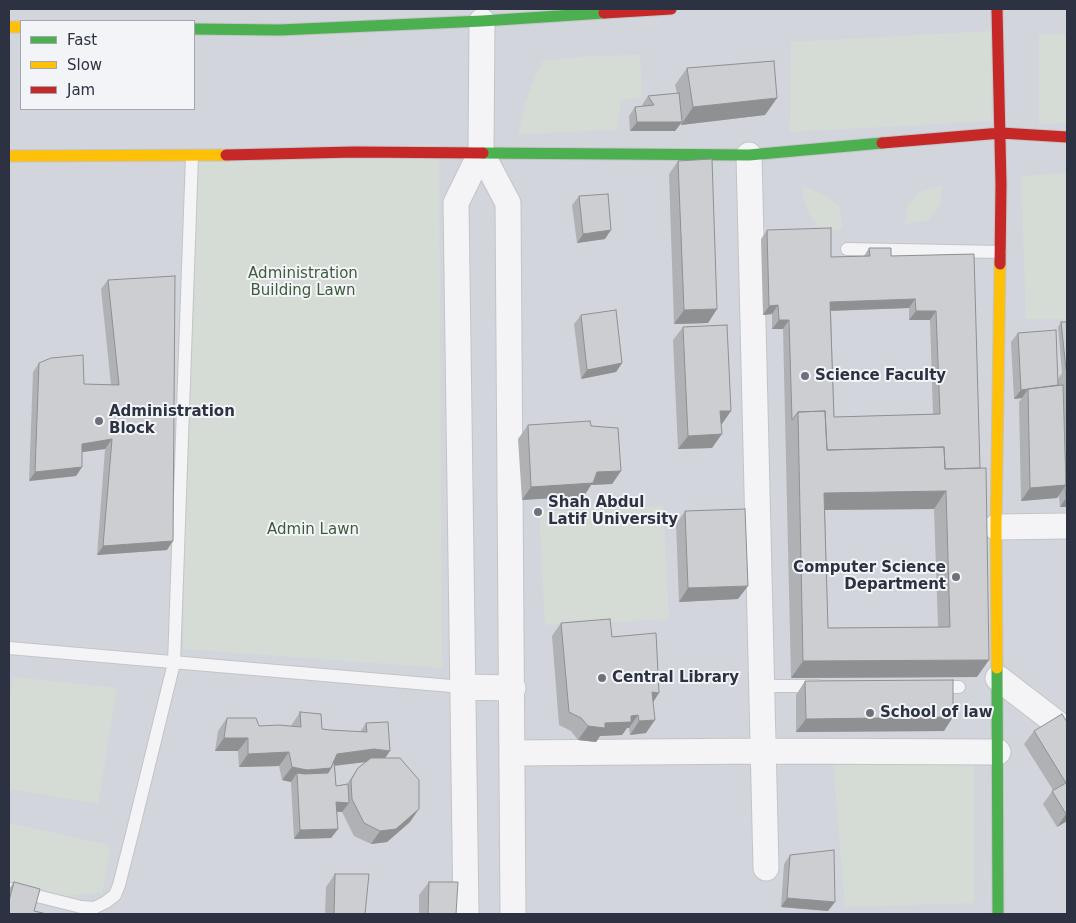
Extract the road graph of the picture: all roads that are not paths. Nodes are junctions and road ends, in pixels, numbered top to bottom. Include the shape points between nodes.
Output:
1 (671, 9) edge
2 (997, 9) edge
3 (482, 21) junction
4 (195, 29) edge
5 (1001, 133) junction
6 (1067, 137) edge
7 (481, 152) junction
8 (749, 155) junction
9 (9, 156) edge
10 (192, 156) junction
11 (847, 249) dead end
12 (1000, 252) junction
13 (1067, 526) edge
14 (996, 527) junction
15 (9, 648) edge
16 (174, 663) junction
17 (998, 678) junction
18 (762, 686) junction
19 (831, 686) edge
20 (463, 687) junction
21 (929, 687) edge
22 (959, 687) dead end
23 (513, 688) junction
24 (1067, 731) edge
25 (764, 751) junction
26 (513, 752) junction
27 (998, 752) junction
28 (766, 868) dead end
29 (9, 889) edge
30 (466, 914) edge
31 (513, 914) edge
32 (998, 914) edge

1 - 3 street
2 - 5 street
3 - 4 street via 280,30
3 - 7 street
5 - 6 street
5 - 8 street
5 - 12 street
7 - 8 street
7 - 10 street
7 - 20 street via 456,203
7 - 23 street via 508,203
8 - 18 street
9 - 10 street
10 - 16 lane
11 - 12 lane
12 - 14 street
13 - 14 street
14 - 17 street
15 - 16 lane
16 - 20 lane
16 - 29 lane via 115,896 94,908
17 - 24 street
17 - 27 street
18 - 19 lane
18 - 25 street
20 - 23 street
20 - 30 street
21 - 22 lane
23 - 26 street
25 - 26 street
25 - 27 street
25 - 28 street
26 - 31 street
27 - 32 street

